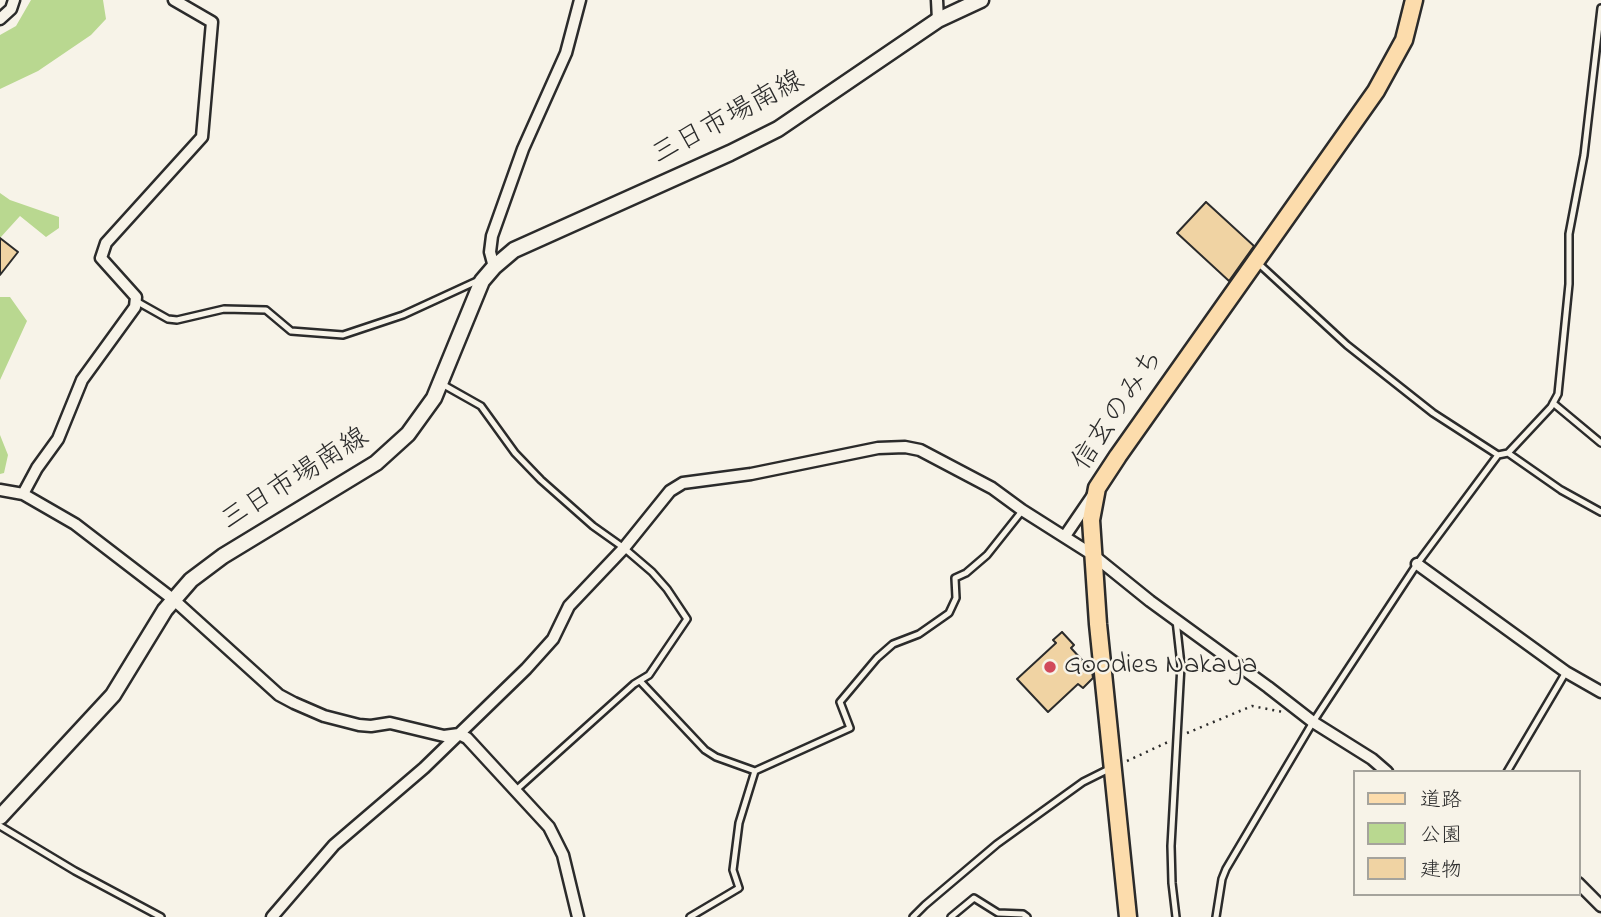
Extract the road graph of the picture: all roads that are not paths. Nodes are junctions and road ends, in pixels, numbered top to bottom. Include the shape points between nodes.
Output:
1 (14, 0) edge
2 (174, 0) edge
3 (580, 0) edge
4 (937, 0) edge
5 (981, 0) edge
6 (1414, 0) edge
7 (1423, 0) edge
8 (1601, 8) edge
9 (0, 19) edge
10 (938, 20) junction
11 (1410, 23) junction
12 (1599, 49) edge
13 (1255, 261) junction
14 (494, 267) junction
15 (482, 281) junction
16 (136, 302) junction
17 (440, 383) junction
18 (1553, 403) junction
19 (1601, 443) edge
20 (1508, 453) junction
21 (1498, 455) junction
22 (1097, 488) junction
23 (0, 490) edge
24 (23, 494) junction
25 (1022, 510) junction
26 (1601, 512) edge
27 (1065, 536) junction
28 (624, 548) junction
29 (1093, 555) junction
30 (1417, 564) junction
31 (174, 600) junction
32 (1176, 620) junction
33 (1566, 672) junction
34 (640, 681) junction
35 (1601, 692) edge
36 (1310, 720) junction
37 (459, 734) junction
38 (1114, 767) junction
39 (1385, 770) edge
40 (1508, 770) edge
41 (755, 772) junction
42 (515, 791) junction
43 (0, 817) edge
44 (0, 826) edge
45 (1580, 885) edge
46 (1601, 906) edge
47 (161, 917) edge
48 (272, 917) edge
49 (578, 917) edge
50 (690, 917) edge
51 (913, 917) edge
52 (951, 917) edge
53 (1027, 917) edge
54 (1128, 917) edge
55 (1176, 917) edge
56 (1216, 917) edge

1 - 9 street
2 - 16 street via 212,22 202,137 106,243 101,258
3 - 14 street via 566,53 523,149 492,236
4 - 10 street
5 - 10 main road, 三日市場南線
6 - 11 main road, 信玄のみち
7 - 11 street
8 - 12 lane
10 - 14 main road, 三日市場南線 via 778,129 514,250
11 - 13 main road, 信玄のみち via 1381,83
12 - 18 lane via 1569,234 1569,284 1558,394
13 - 21 lane via 1347,345 1433,413
13 - 22 main road, 信玄のみち
14 - 15 main road, 三日市場南線
15 - 16 lane via 342,335 291,331 267,310 224,309 177,320
15 - 17 main road, 三日市場南線
16 - 24 street via 82,380 58,439
17 - 28 lane via 481,406 541,480
17 - 31 main road, 三日市場南線 via 421,418 376,463 202,570
18 - 19 lane
18 - 20 lane
20 - 21 lane
20 - 26 lane
21 - 30 lane
22 - 27 street
22 - 29 main road, 信玄のみち via 1091,520
23 - 24 street
24 - 31 street via 75,524
25 - 27 street
25 - 28 street via 992,488 920,450 878,448 683,483 670,491
25 - 41 lane via 987,555 955,578 956,598 949,613 877,657 840,702 849,728
27 - 29 street
28 - 34 lane via 660,580 687,619 649,675
28 - 37 street via 569,606 553,639 526,670
29 - 32 street
29 - 38 main road, 信玄のみち
30 - 33 street
30 - 36 lane
31 - 37 street via 279,695 294,703 359,725 390,723 444,736
31 - 43 main road, 三日市場南線 via 113,695
32 - 36 street
32 - 55 lane via 1181,665 1171,846
33 - 35 street
33 - 40 lane
34 - 41 lane via 705,750
34 - 42 lane
36 - 39 street
36 - 56 lane via 1226,869
37 - 42 street
37 - 48 street via 334,845
38 - 51 lane via 1083,782 997,844
38 - 54 main road, 信玄のみち
41 - 50 lane via 739,823 733,870 739,888
42 - 49 street via 555,838
44 - 47 lane
45 - 46 street
52 - 53 lane via 974,898 998,913

